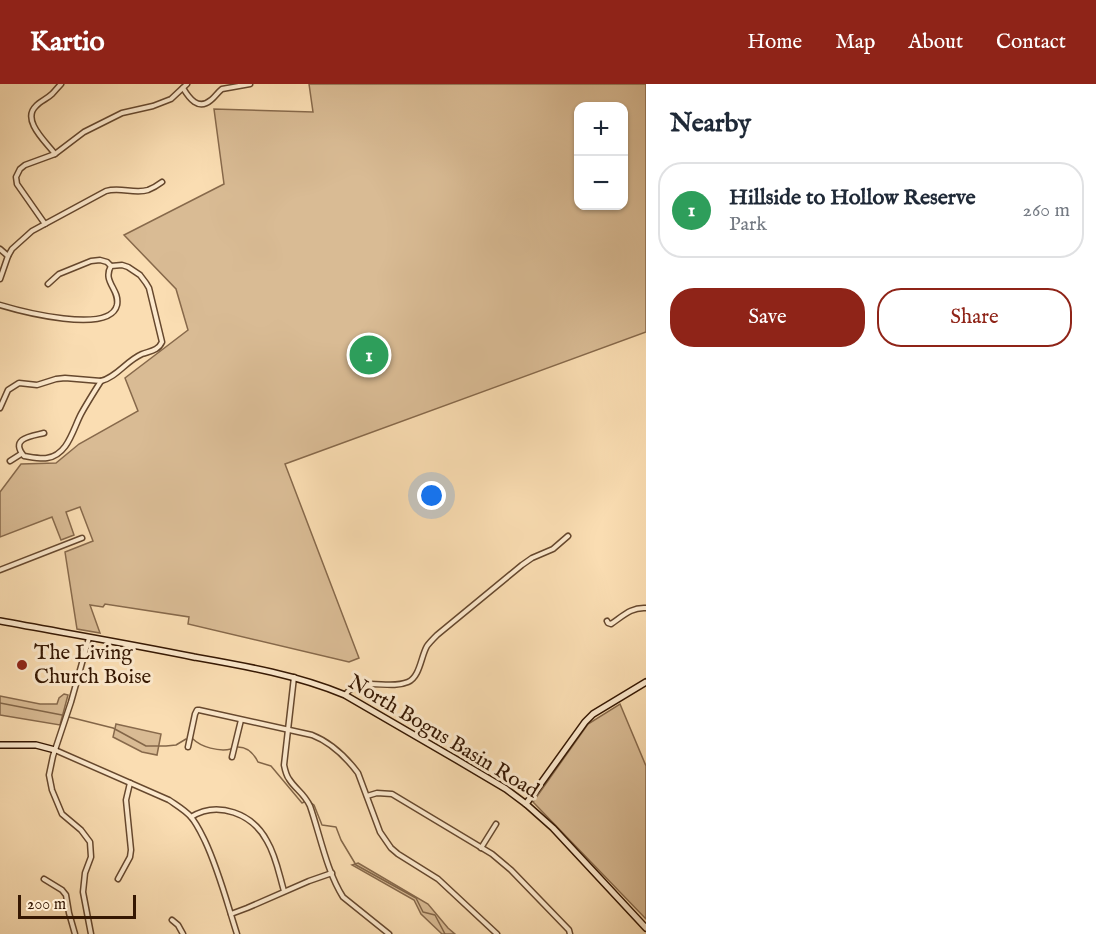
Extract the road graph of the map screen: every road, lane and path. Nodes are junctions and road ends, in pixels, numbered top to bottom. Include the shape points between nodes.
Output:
1 (61, 84) edge
2 (250, 84) edge
3 (185, 86) edge
4 (55, 154) junction
5 (162, 182) dead end
6 (45, 224) junction
7 (0, 249) edge
8 (8, 256) junction
9 (111, 266) junction
10 (0, 279) edge
11 (48, 284) dead end
12 (0, 304) edge
13 (101, 381) junction
14 (0, 408) edge
15 (44, 433) dead end
16 (21, 454) junction
17 (10, 461) dead end
18 (568, 536) dead end
19 (82, 538) dead end
20 (0, 570) edge
21 (646, 609) edge
22 (0, 621) edge
23 (607, 621) dead end
24 (89, 638) junction
25 (294, 677) junction
26 (646, 682) edge
27 (345, 695) junction
28 (241, 719) junction
29 (288, 729) junction
30 (0, 745) edge
31 (188, 747) dead end
32 (55, 750) junction
33 (232, 757) dead end
34 (130, 783) junction
35 (367, 796) junction
36 (526, 804) junction
37 (191, 817) junction
38 (495, 824) dead end
39 (481, 848) junction
40 (332, 873) junction
41 (44, 879) dead end
42 (118, 879) dead end
43 (284, 891) junction
44 (231, 914) junction
45 (172, 920) dead end
46 (646, 928) edge
47 (75, 934) edge
48 (91, 934) edge
49 (183, 934) edge
50 (237, 934) edge
51 (389, 934) edge
52 (497, 934) edge
53 (570, 934) edge

1 - 4 street via 30,113 33,126
2 - 3 street via 222,89 204,104 190,99
3 - 4 street via 172,98 122,113 84,132
4 - 6 street via 25,165 16,177
5 - 6 street via 142,191 106,191
6 - 8 street via 32,231
7 - 8 street
8 - 10 street
9 - 11 street via 100,260 91,261 59,274
9 - 12 street via 108,277 117,307 104,318 67,320
9 - 13 street via 128,267 146,283 162,342
13 - 14 street via 65,378 37,385 19,383 8,390
13 - 16 street via 72,436 57,454 46,459
15 - 16 street via 24,438 19,445
16 - 17 street
18 - 27 street via 522,565 436,635 416,675 408,682 358,685
19 - 20 street
21 - 23 street via 633,609 611,624
22 - 24 street, North Bogus Basin Road
24 - 25 street, North Bogus Basin Road
24 - 32 street
25 - 27 street, North Bogus Basin Road
25 - 29 street
26 - 36 street via 585,722
27 - 36 street, North Bogus Basin Road
28 - 29 street
28 - 31 street via 197,710
28 - 33 street
29 - 35 street via 318,738 336,749 358,773
29 - 40 street via 284,765 287,775 310,806
30 - 32 street via 36,745
32 - 34 street
32 - 48 street via 49,775 57,802 62,814 90,842 91,857 83,892
34 - 37 street via 169,800
34 - 42 street via 126,800 131,850
35 - 39 street via 392,794
35 - 52 street via 380,832 391,848 438,879
36 - 46 street, North Bogus Basin Road
37 - 43 street via 221,809 248,819 272,850
37 - 44 street via 213,858
38 - 39 street
39 - 53 street via 512,870
40 - 43 street
40 - 51 street via 343,897
41 - 47 street via 66,895
43 - 44 street
44 - 50 street
45 - 49 street

